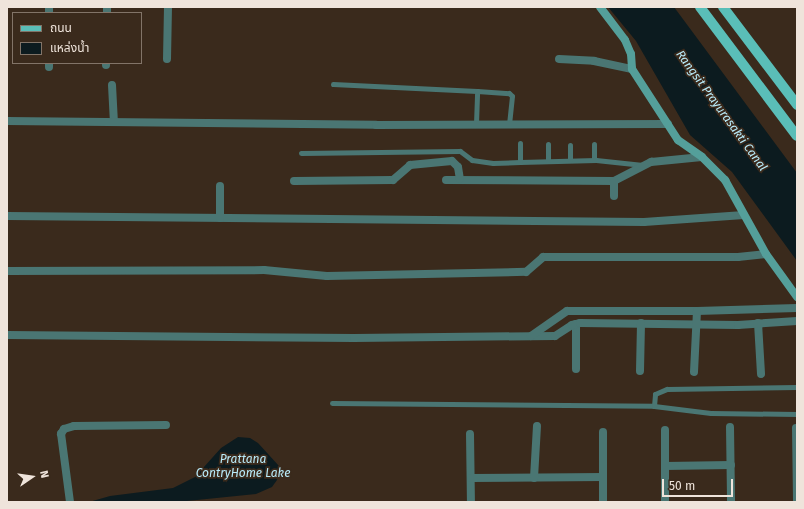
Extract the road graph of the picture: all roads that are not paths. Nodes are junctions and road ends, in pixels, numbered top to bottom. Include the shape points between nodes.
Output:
1 (168, 7) edge
2 (600, 7) edge
3 (700, 7) edge
4 (723, 7) edge
5 (167, 59) dead end
6 (559, 59) dead end
7 (632, 69) junction
8 (333, 84) dead end
9 (112, 85) dead end
10 (477, 91) junction
11 (797, 105) edge
12 (7, 121) edge
13 (114, 121) junction
14 (476, 124) junction
15 (509, 124) junction
16 (668, 124) junction
17 (797, 136) edge
18 (520, 143) dead end
19 (548, 144) dead end
20 (594, 144) dead end
21 (570, 145) dead end
22 (301, 153) dead end
23 (702, 156) junction
24 (570, 160) junction
25 (594, 160) junction
26 (548, 161) junction
27 (520, 162) junction
28 (643, 164) junction
29 (460, 179) junction
30 (446, 180) dead end
31 (294, 181) dead end
32 (614, 181) junction
33 (220, 186) dead end
34 (614, 196) dead end
35 (744, 215) junction
36 (7, 216) edge
37 (220, 218) junction
38 (766, 254) junction
39 (7, 271) edge
40 (797, 298) edge
41 (797, 308) edge
42 (697, 311) junction
43 (797, 321) edge
44 (641, 323) junction
45 (758, 323) junction
46 (576, 324) junction
47 (696, 325) junction
48 (7, 335) edge
49 (531, 336) junction
50 (576, 369) dead end
51 (640, 371) dead end
52 (694, 372) dead end
53 (761, 374) dead end
54 (797, 386) edge
55 (332, 403) dead end
56 (654, 406) junction
57 (797, 414) edge
58 (166, 425) dead end
59 (537, 426) dead end
60 (730, 427) dead end
61 (796, 428) edge
62 (665, 430) dead end
63 (603, 432) dead end
64 (470, 434) dead end
65 (731, 465) junction
66 (665, 466) junction
67 (603, 477) junction
68 (471, 478) junction
69 (534, 478) junction
70 (70, 502) edge
71 (471, 502) edge
72 (603, 502) edge
73 (665, 502) edge
74 (731, 502) edge
75 (797, 502) edge

1 - 5 street
2 - 7 street via 625,40 631,54
3 - 17 main road
4 - 11 main road
6 - 7 street via 594,61
7 - 16 street
8 - 10 lane
9 - 13 street
10 - 14 lane
10 - 15 lane via 512,96
12 - 13 street
13 - 14 street via 270,125
14 - 15 street
15 - 16 street
16 - 23 street via 678,140
18 - 27 lane
19 - 26 lane
20 - 25 lane
21 - 24 lane
22 - 27 lane via 460,151 472,160 493,163
23 - 28 street
23 - 35 street via 724,180
24 - 25 lane
24 - 26 lane
25 - 28 lane
26 - 27 lane
28 - 32 street
29 - 30 street
29 - 31 street via 458,167 452,161 410,164 393,180
29 - 32 street
32 - 34 street
33 - 37 street
35 - 37 street via 644,222
35 - 38 street
36 - 37 street
38 - 39 street via 738,257 543,257 526,272 327,276 264,270
38 - 40 street
41 - 42 street
42 - 47 street
42 - 49 street via 567,311
43 - 45 street
44 - 46 street
44 - 47 street
44 - 51 street
45 - 47 street
45 - 53 street
46 - 49 street via 555,336
46 - 50 street
47 - 52 street
48 - 49 street via 354,338
54 - 56 lane via 667,389 655,394
55 - 56 lane
56 - 57 lane via 711,413
58 - 70 street via 64,428 61,434
59 - 69 street
60 - 65 street
61 - 75 street
62 - 66 street
63 - 67 street
64 - 68 street
65 - 66 street
65 - 74 street
66 - 73 street
67 - 69 street
67 - 72 street
68 - 69 street
68 - 71 street

